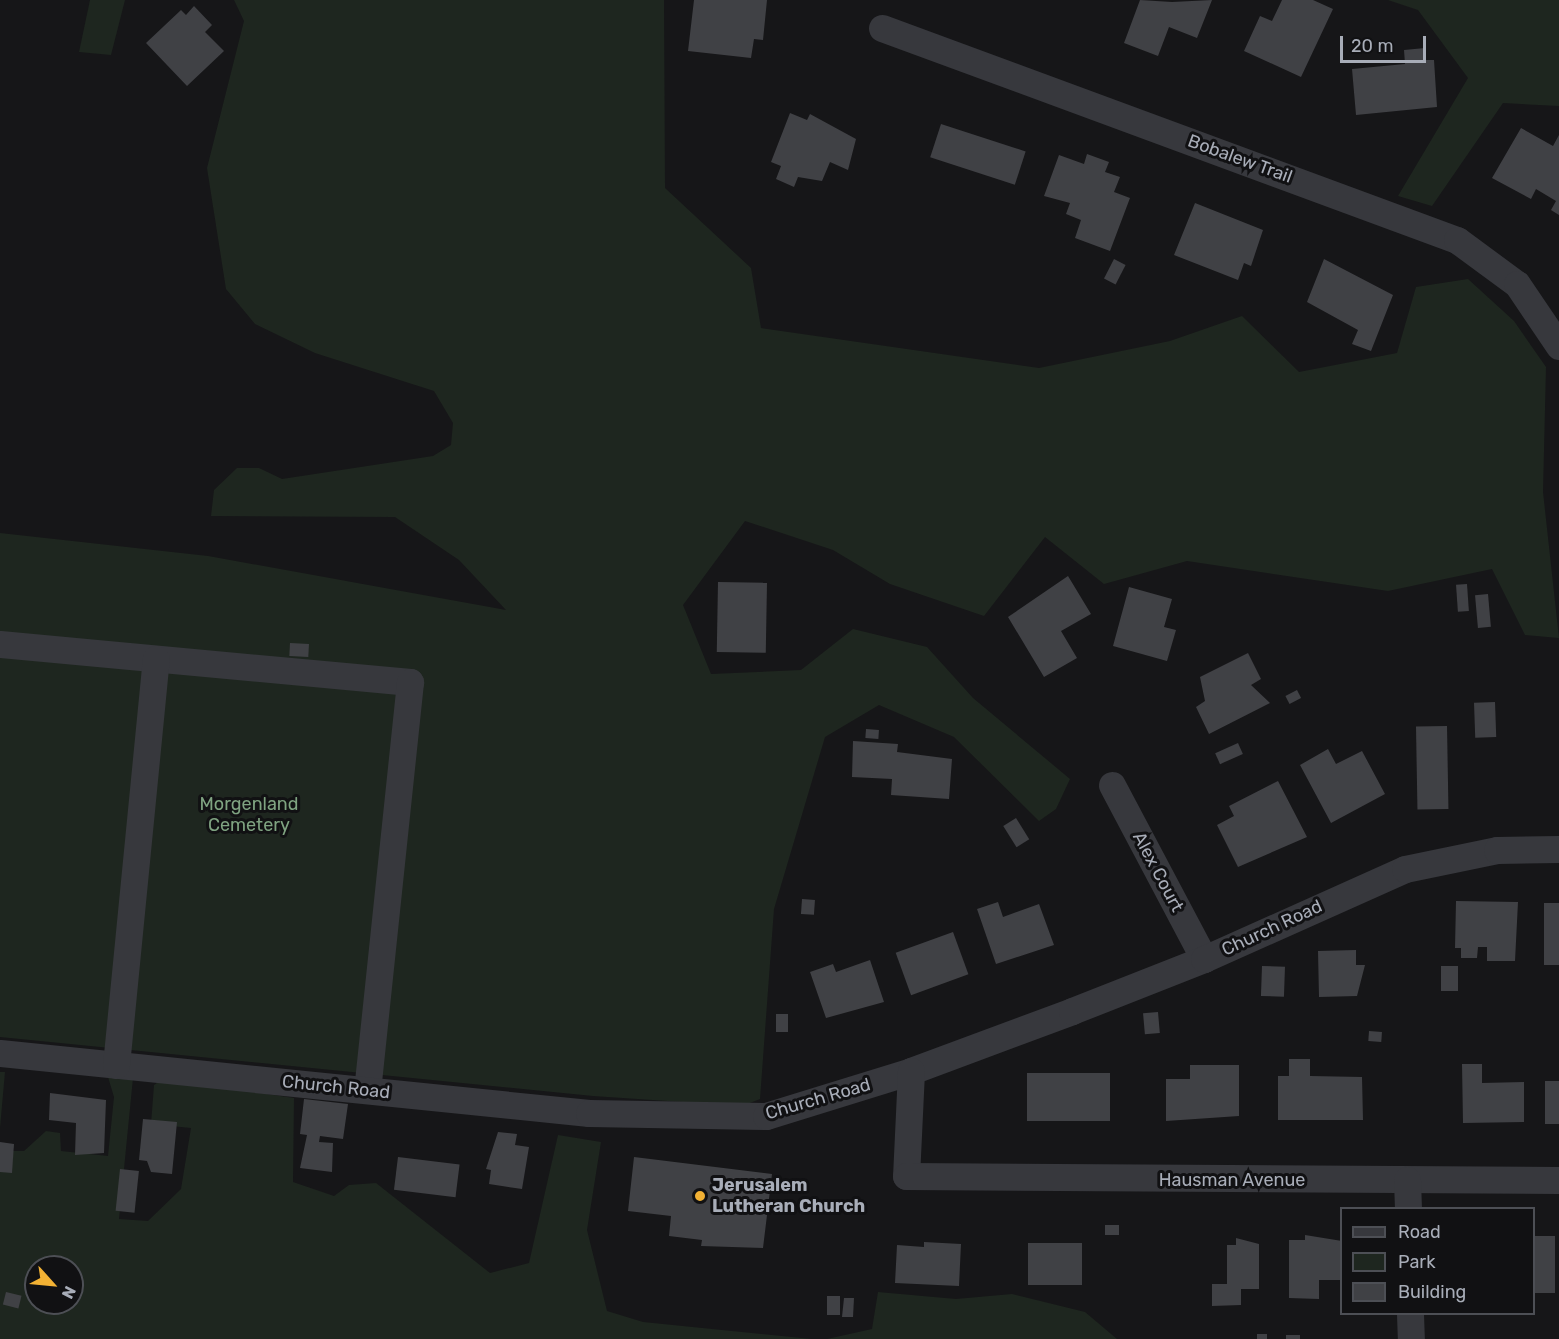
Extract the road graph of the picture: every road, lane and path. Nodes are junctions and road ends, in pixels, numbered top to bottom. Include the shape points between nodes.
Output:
1 (882, 28) dead end
2 (1559, 346) edge
3 (0, 644) edge
4 (156, 659) junction
5 (1112, 785) dead end
6 (1559, 849) edge
7 (1204, 959) junction
8 (0, 1053) edge
9 (116, 1065) junction
10 (911, 1071) junction
11 (367, 1090) junction
12 (1407, 1180) junction
13 (1559, 1180) edge
14 (1408, 1207) edge
15 (1410, 1315) edge
16 (1411, 1339) edge

1 - 2 street, Bobalew Trail via 1457,240 1517,284
3 - 4 street
4 - 9 street
4 - 11 street via 410,682
5 - 7 street, Alex Court
6 - 7 street, Church Road via 1497,850 1405,869
7 - 10 street, Church Road
8 - 9 street, Church Road
9 - 11 street, Church Road
10 - 11 street, Church Road via 791,1110 741,1119 589,1113
10 - 12 street, Hausman Avenue via 906,1176
12 - 13 street, Hausman Avenue
12 - 14 street
15 - 16 street

